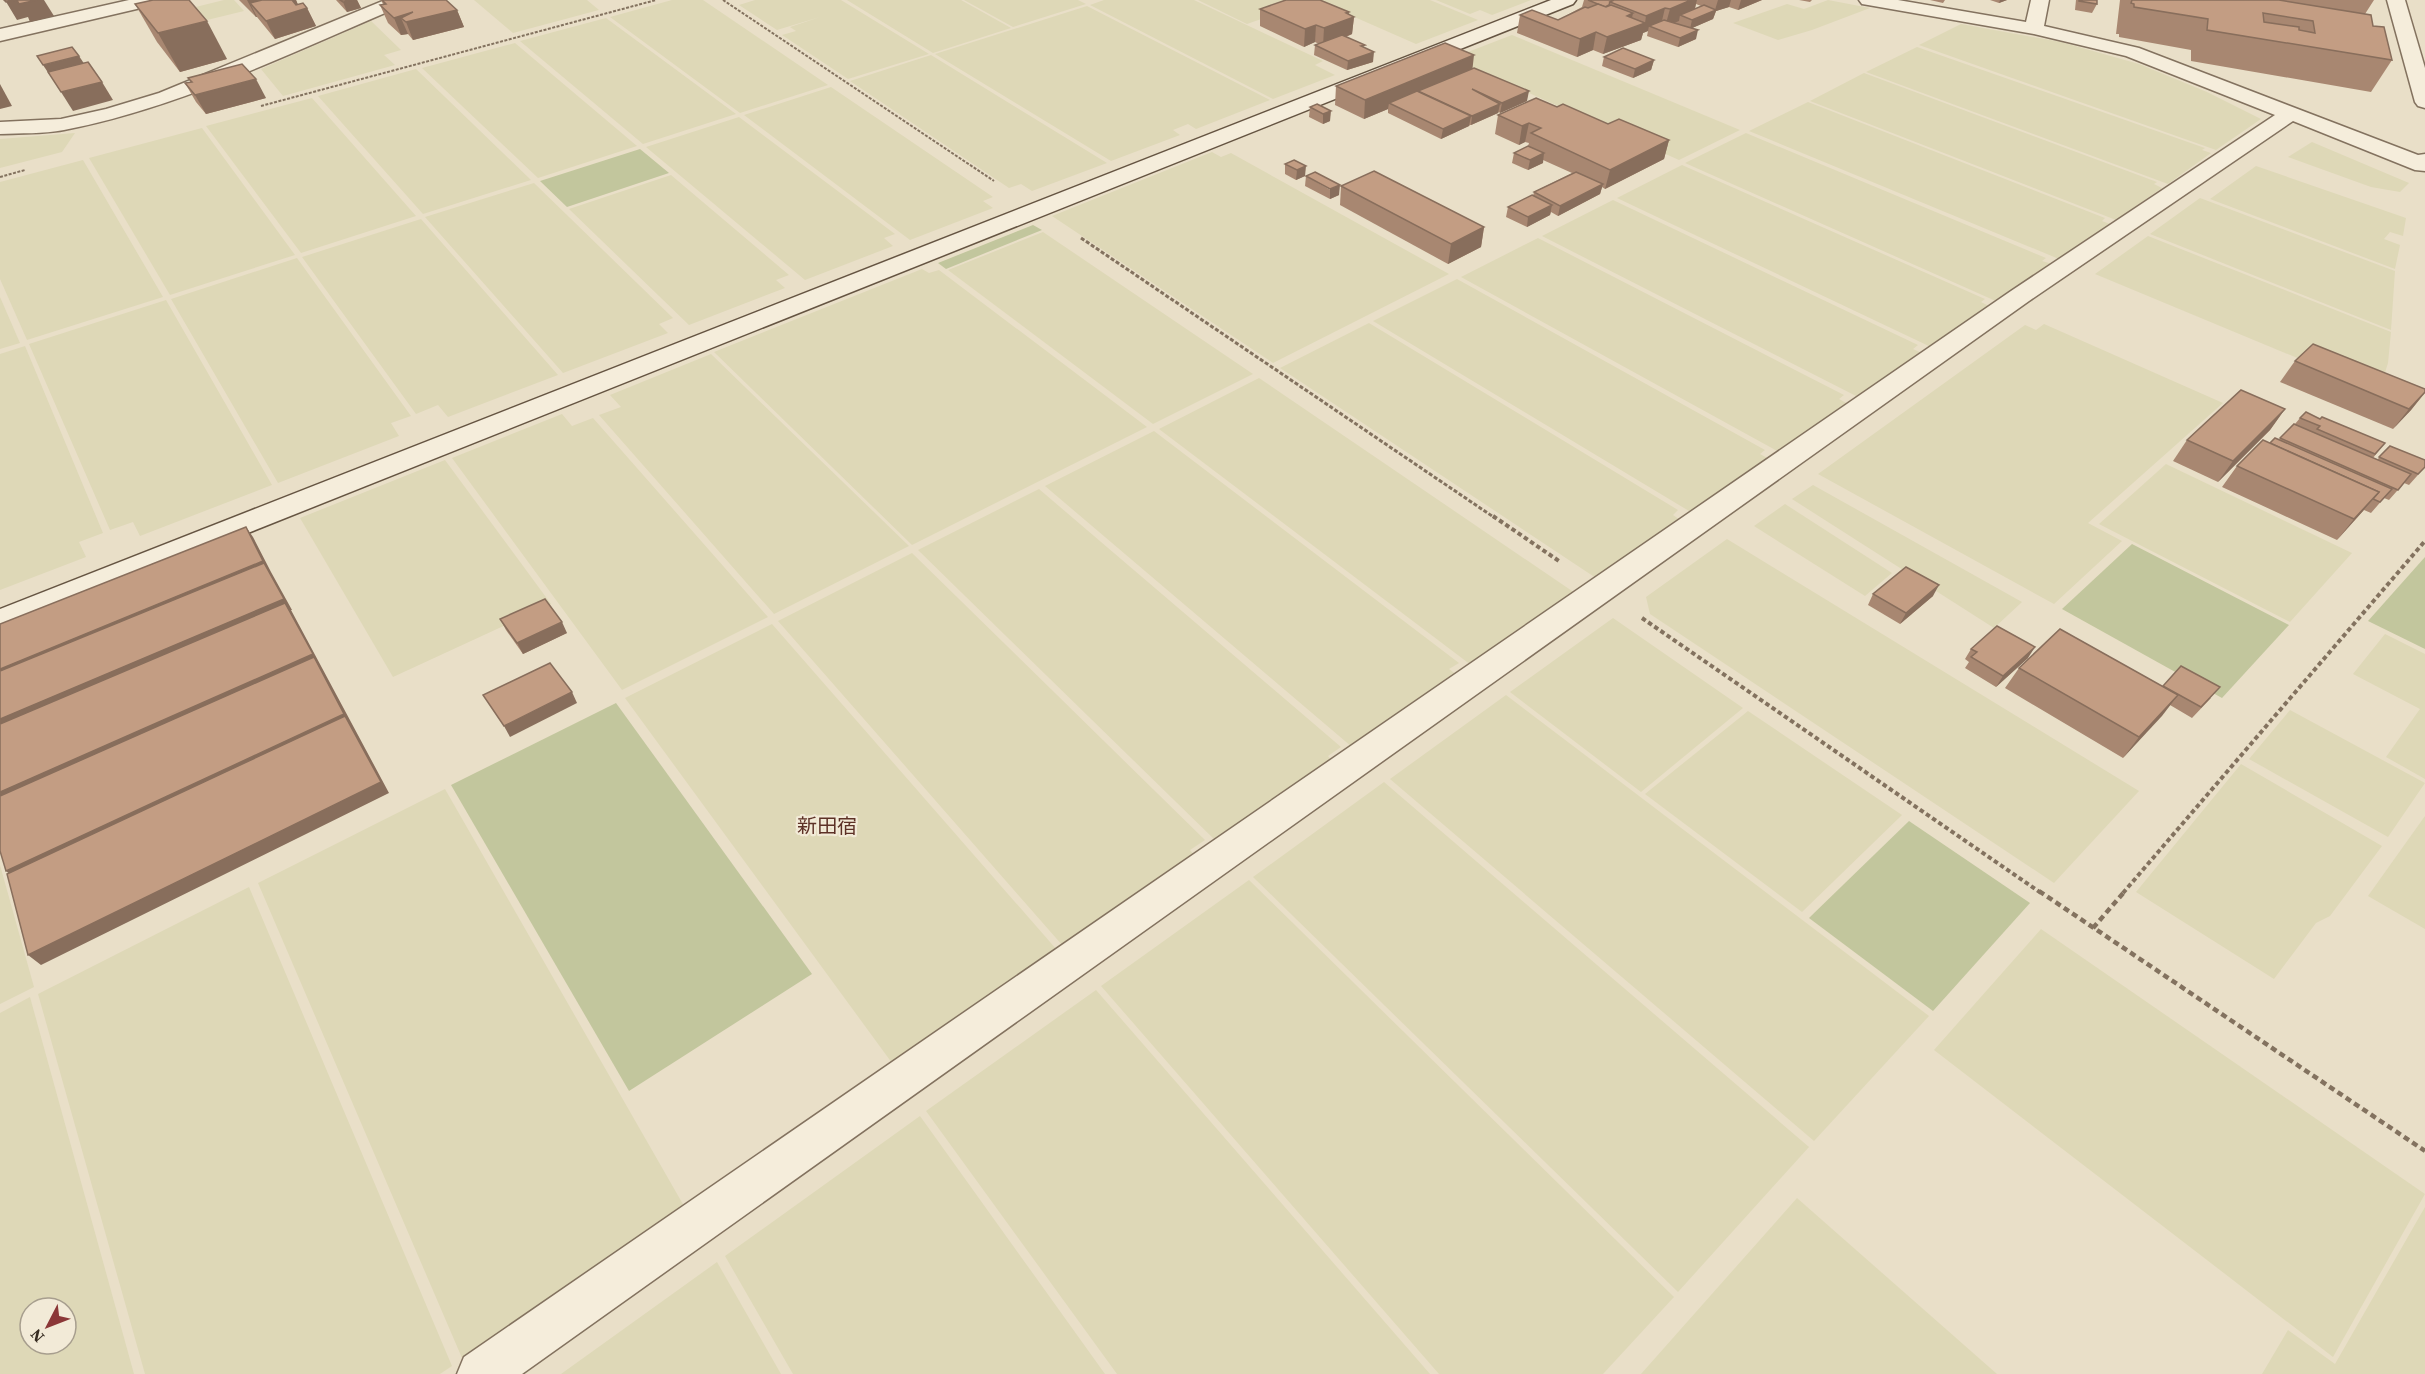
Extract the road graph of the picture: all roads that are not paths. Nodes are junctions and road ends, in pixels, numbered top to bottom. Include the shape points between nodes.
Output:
1 (152, 0) edge
2 (400, 0) edge
3 (1568, 0) edge
4 (1868, 0) edge
5 (2040, 0) edge
6 (2396, 0) edge
7 (2034, 29) junction
8 (0, 35) edge
9 (2425, 102) edge
10 (2290, 114) junction
11 (0, 128) edge
12 (2424, 164) edge
13 (0, 621) edge
14 (481, 1374) edge

1 - 8 street
2 - 11 street via 166,97 61,125
3 - 13 street
4 - 7 street
5 - 7 street
6 - 9 street
7 - 10 street via 2132,52
10 - 12 street
10 - 14 street via 2020,296

